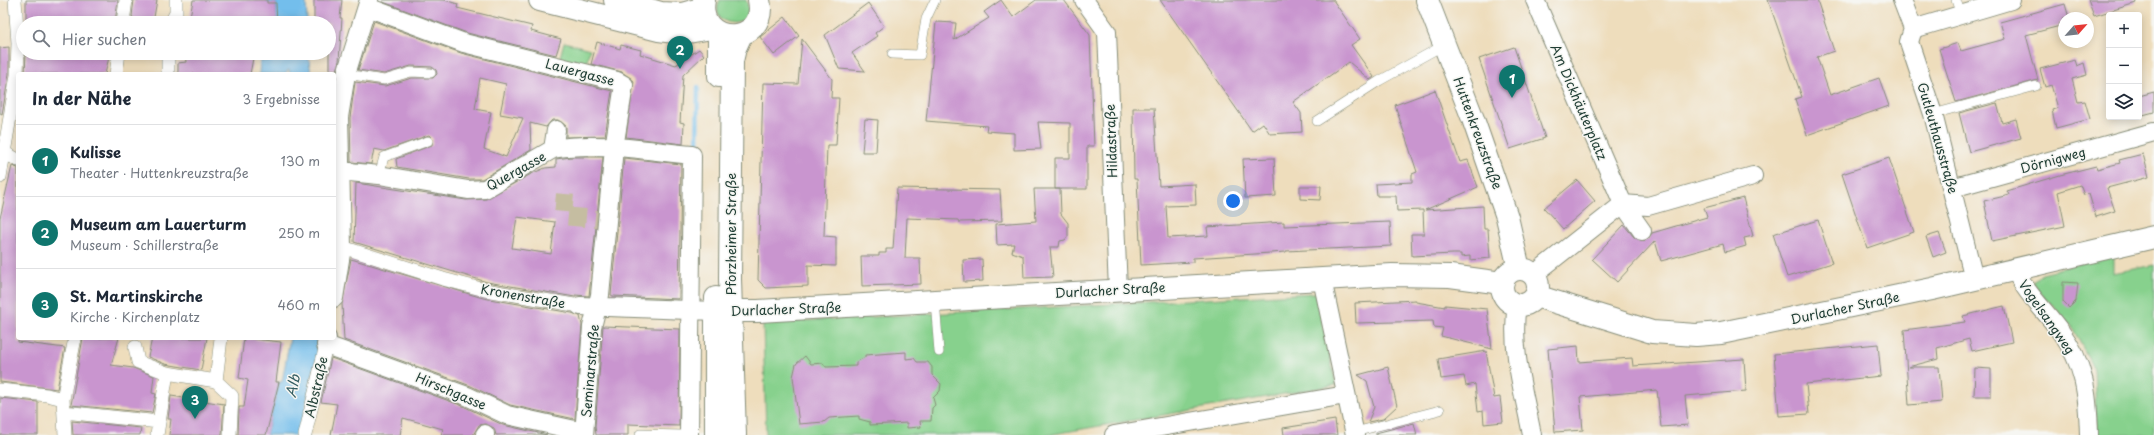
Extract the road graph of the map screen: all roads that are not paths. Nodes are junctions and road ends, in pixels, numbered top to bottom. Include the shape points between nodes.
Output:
1 (15, 0) edge
2 (126, 0) edge
3 (540, 0) edge
4 (615, 0) edge
5 (935, 0) edge
6 (1084, 0) edge
7 (1427, 0) edge
8 (1535, 0) edge
9 (1902, 0) edge
10 (2011, 0) edge
11 (764, 3) edge
12 (368, 4) edge
13 (704, 4) edge
14 (1958, 7) edge
15 (16, 16) edge
16 (125, 16) edge
17 (1913, 29) junction
18 (716, 31) junction
19 (741, 35) junction
20 (1445, 44) junction
21 (892, 54) dead end
22 (17, 60) edge
23 (117, 60) edge
24 (168, 60) edge
25 (16, 72) edge
26 (116, 72) edge
27 (168, 72) edge
28 (431, 73) dead end
29 (346, 74) junction
30 (16, 75) edge
31 (2036, 86) dead end
32 (1932, 114) junction
33 (1317, 121) dead end
34 (556, 130) dead end
35 (2154, 132) edge
36 (428, 141) dead end
37 (614, 148) junction
38 (553, 149) junction
39 (3, 152) junction
40 (16, 159) edge
41 (340, 171) junction
42 (379, 175) junction
43 (1753, 176) dead end
44 (0, 177) edge
45 (1952, 188) junction
46 (1622, 204) junction
47 (1642, 231) dead end
48 (2154, 237) edge
49 (337, 246) edge
50 (336, 263) edge
51 (1542, 268) dead end
52 (1519, 269) junction
53 (2015, 269) junction
54 (1322, 279) junction
55 (1974, 279) junction
56 (1502, 283) junction
57 (1118, 290) junction
58 (935, 301) junction
59 (1527, 301) junction
60 (589, 307) junction
61 (724, 311) junction
62 (690, 312) junction
63 (74, 340) edge
64 (221, 340) edge
65 (326, 342) edge
66 (135, 347) dead end
67 (939, 352) dead end
68 (167, 373) junction
69 (216, 381) junction
70 (0, 390) edge
71 (1346, 395) junction
72 (64, 405) junction
73 (1440, 410) dead end
74 (158, 428) edge
75 (584, 434) edge
76 (640, 434) dead end
77 (1355, 434) edge
78 (65, 435) edge
79 (230, 435) edge
80 (305, 435) edge
81 (683, 435) edge
82 (689, 435) edge
83 (716, 435) edge
84 (735, 435) edge
85 (1114, 435) edge
86 (1532, 435) edge
87 (2089, 435) edge

1 - 15 street
2 - 16 street
3 - 18 main road via 660,30 682,33
4 - 13 main road via 661,13 682,14
5 - 21 lane via 926,19 920,55
6 - 57 street, Hildastraße via 1107,32
7 - 20 main road, Huttenkreuzstraße
8 - 46 street, Am Dickhäuterplatz
9 - 17 street, Gutleuthausstraße
10 - 14 street
11 - 19 main road via 755,24
12 - 29 street
12 - 37 street, Lauergasse via 464,43 617,81 624,85
13 - 18 main road via 706,20
14 - 17 street
17 - 32 street, Gutleuthausstraße via 1909,42
18 - 19 main road via 730,36
18 - 61 main road, Pforzheimer Straße
19 - 61 main road, Pforzheimer Straße via 732,61
20 - 33 lane via 1379,80
20 - 52 main road, Huttenkreuzstraße via 1507,217
22 - 25 street
23 - 26 street
24 - 27 street
28 - 29 lane via 411,72 384,80
29 - 41 street via 339,117
30 - 39 street
31 - 32 lane
32 - 45 street, Gutleuthausstraße
34 - 38 street
35 - 45 street, Dörnigweg
36 - 42 lane via 384,157
37 - 38 street, Quergasse
37 - 60 street, Lauergasse
37 - 62 street, Quergasse via 692,155
38 - 42 street, Quergasse via 486,189 468,190
39 - 40 street
39 - 44 street
41 - 42 street, Quergasse
41 - 49 street
43 - 46 street via 1648,206
45 - 55 street, Gutleuthausstraße
46 - 47 street, Am Dickhäuterplatz
46 - 51 street
48 - 53 main road, Durlacher Straße
49 - 50 street
49 - 60 street, Kronenstraße via 485,290
52 - 56 main road via 1509,273
52 - 59 main road via 1530,272 1537,280 1538,286
53 - 55 main road, Durlacher Straße
53 - 87 street, Vogelsangweg via 2021,283 2061,332 2079,364 2088,397
54 - 56 main road, Durlacher Straße via 1392,275 1450,276
54 - 57 main road, Durlacher Straße
54 - 71 street
55 - 59 main road, Durlacher Straße via 1753,327 1696,335 1652,332
56 - 59 main road, Durlacher Straße via 1507,300
57 - 58 main road, Durlacher Straße
58 - 61 main road, Durlacher Straße
58 - 67 lane
59 - 86 street via 1514,324 1520,374
60 - 62 street, Kronenstraße
60 - 75 street, Seminarstraße via 592,327
61 - 62 street, Kronenstraße
61 - 83 main road, Pforzheimer Straße
61 - 84 main road, Pforzheimer Straße
62 - 82 street
63 - 72 street
64 - 69 street
65 - 75 street, Hirschgasse via 408,377 467,396 492,412
65 - 80 street, Albstraße
66 - 68 street via 138,362
68 - 69 street
68 - 74 street
69 - 79 street via 232,396
70 - 72 street via 47,395
71 - 77 street
71 - 85 street
72 - 74 street
72 - 78 street
73 - 77 lane
76 - 81 lane

